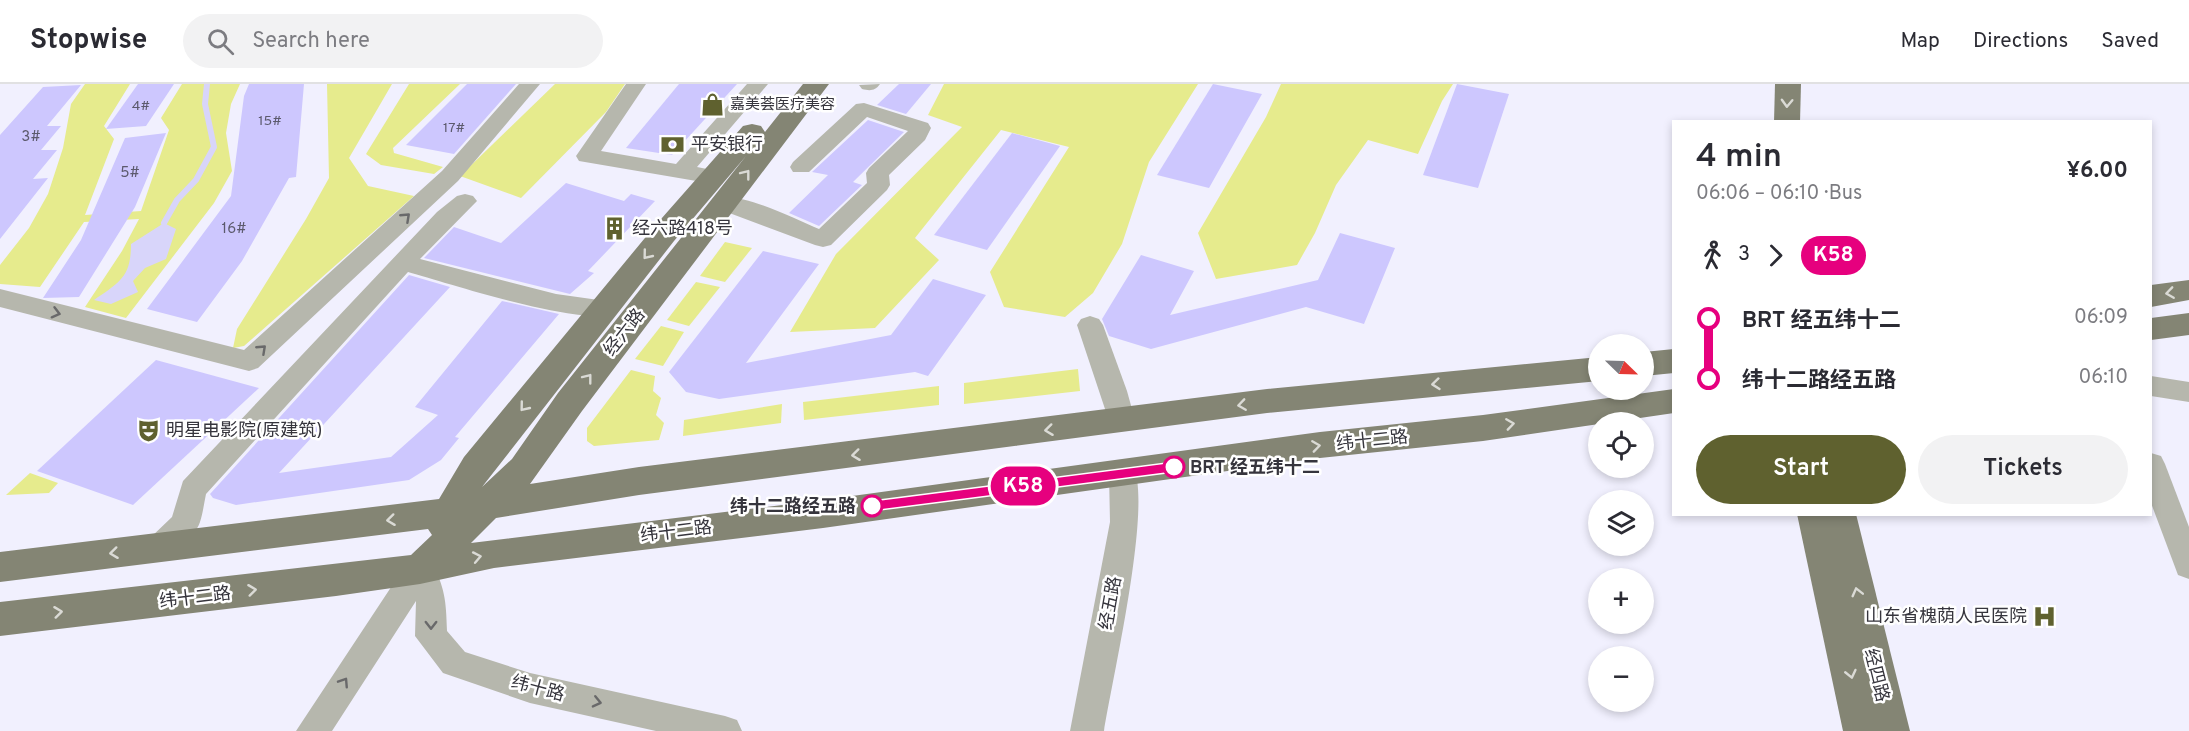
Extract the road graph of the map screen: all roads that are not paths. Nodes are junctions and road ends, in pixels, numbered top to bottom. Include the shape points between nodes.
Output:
1 (530, 84) edge
2 (636, 84) edge
3 (758, 84) edge
4 (795, 84) edge
5 (816, 84) edge
6 (1788, 84) edge
7 (1810, 84) edge
8 (1787, 120) edge
9 (1809, 120) edge
10 (801, 166) dead end
11 (681, 172) junction
12 (719, 190) junction
13 (465, 201) dead end
14 (404, 263) junction
15 (2189, 290) edge
16 (2152, 296) edge
17 (0, 298) edge
18 (604, 308) junction
19 (2189, 324) edge
20 (1090, 325) dead end
21 (2152, 329) edge
22 (1672, 361) edge
23 (1654, 363) edge
24 (1588, 370) edge
25 (2152, 386) edge
26 (2189, 392) edge
27 (1672, 401) edge
28 (1121, 420) junction
29 (2152, 467) edge
30 (1123, 474) junction
31 (487, 505) junction
32 (449, 512) junction
33 (1815, 516) edge
34 (1838, 516) edge
35 (160, 548) junction
36 (2189, 566) edge
37 (0, 567) edge
38 (420, 569) junction
39 (0, 619) edge
40 (313, 731) edge
41 (725, 731) edge
42 (1088, 731) edge
43 (1863, 731) edge
44 (1890, 731) edge

17 -> 1 street via 249,361 450,176
2 - 11 street via 587,156
3 - 11 street
4 - 12 main road, 经六路
12 -> 5 main road, 经六路
6 -> 8 main road
7 - 9 main road
10 - 12 street via 864,109 920,128 877,173 879,185 823,239 773,221
11 - 12 street
12 -> 18 main road, 经六路
31 -> 12 main road, 经六路 via 524,469
13 - 14 street via 445,217
14 - 18 street via 556,303
14 - 35 street via 193,489 184,523
15 -> 16 main road
18 -> 32 main road, 经六路 via 476,467
19 - 21 main road
20 - 28 street
22 - 23 main road
24 -> 28 main road via 1301,397
25 - 26 street
30 -> 27 main road, 纬十二路
28 -> 31 main road via 639,481
29 - 36 street
38 -> 30 main road, 纬十二路 via 494,554
30 - 42 street, 经五路 via 1125,522
31 - 32 main road
31 - 38 main road, 经六路
32 -> 35 main road
32 - 38 main road, 经六路
33 -> 43 main road, 经四路
44 -> 34 main road, 经四路
35 -> 37 main road
39 -> 38 main road, 纬十二路
40 -> 38 street, 经六路
38 -> 41 street, 纬十路 via 431,594 431,636 454,663 530,688

